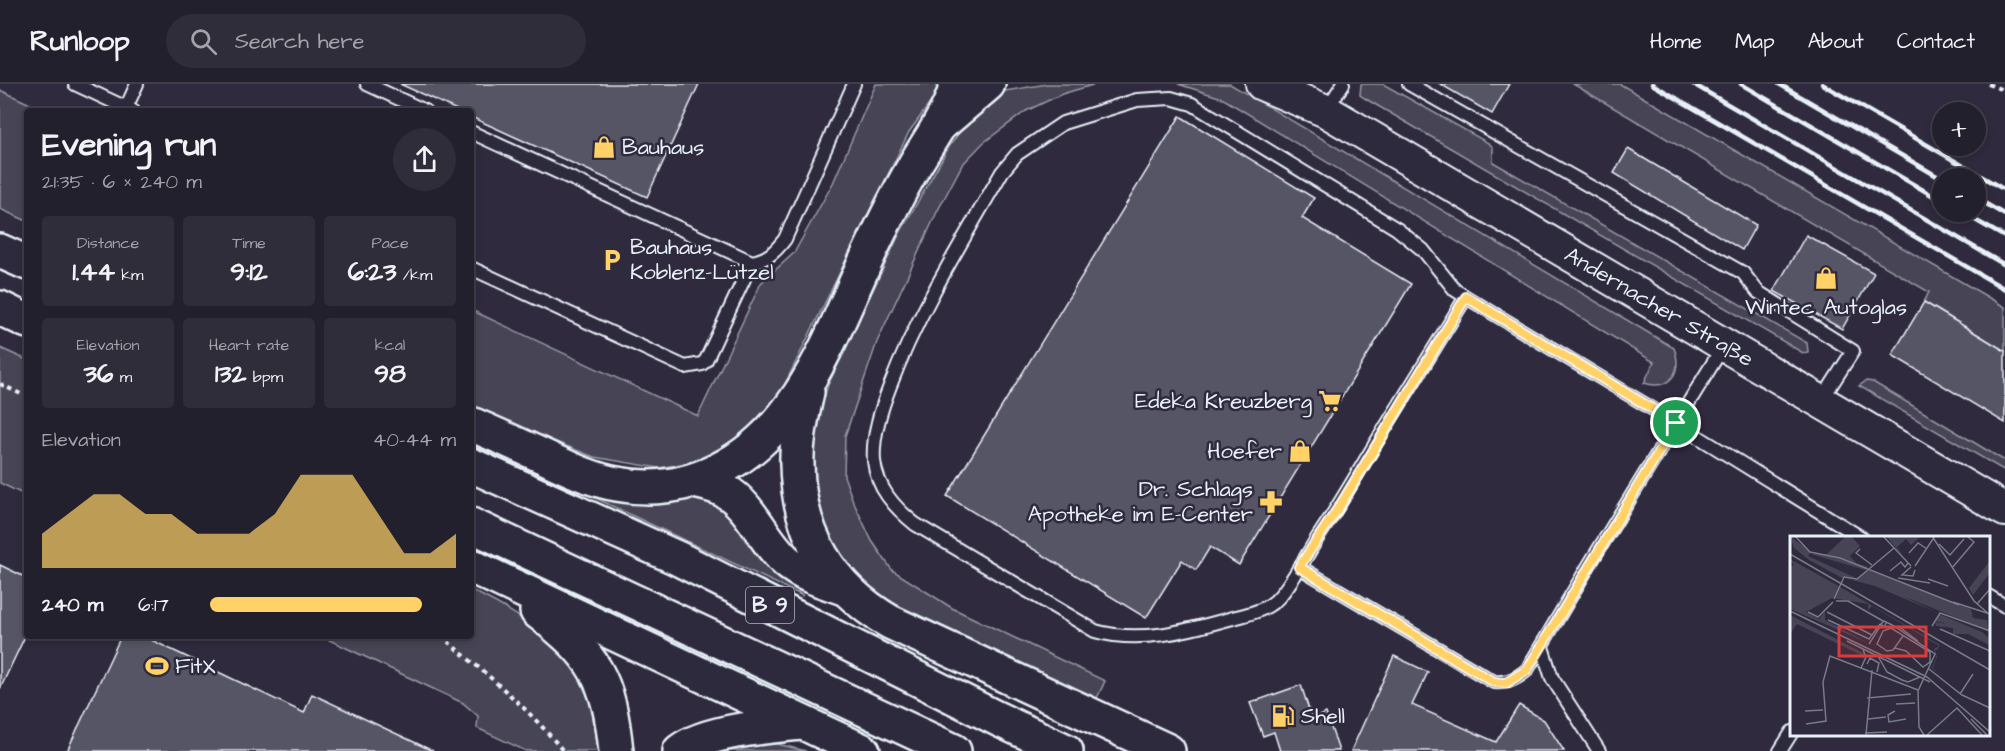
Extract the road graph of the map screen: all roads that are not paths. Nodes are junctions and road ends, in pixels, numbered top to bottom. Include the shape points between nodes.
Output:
1 (75, 84) edge
2 (137, 84) edge
3 (367, 84) edge
4 (854, 84) edge
5 (957, 84) edge
6 (988, 84) edge
7 (1263, 84) edge
8 (1343, 84) edge
9 (1409, 84) edge
10 (1311, 100) edge
11 (127, 108) edge
12 (129, 108) edge
13 (419, 108) edge
14 (940, 126) junction
15 (474, 133) edge
16 (0, 250) edge
17 (24, 262) edge
18 (752, 262) junction
19 (474, 269) edge
20 (1466, 297) junction
21 (0, 308) edge
22 (24, 320) edge
23 (1725, 344) junction
24 (809, 381) junction
25 (1821, 401) junction
26 (1676, 423) junction
27 (474, 425) edge
28 (474, 466) edge
29 (694, 481) junction
30 (2005, 510) edge
31 (474, 526) edge
32 (1859, 536) edge
33 (1299, 567) junction
34 (474, 568) edge
35 (509, 585) junction
36 (844, 588) junction
37 (1990, 597) edge
38 (2005, 606) edge
39 (1542, 647) junction
40 (802, 723) junction
41 (1790, 735) edge
42 (616, 751) edge
43 (680, 751) edge
44 (863, 751) edge
45 (954, 751) edge
46 (1066, 751) edge
47 (1168, 751) edge
48 (1599, 751) edge
49 (1780, 751) edge

1 - 11 lane
2 - 12 lane
3 - 13 lane
4 - 18 lane via 785,239 764,260
5 - 14 highway
6 - 14 highway
7 - 10 street, Andernacher Straße
8 - 10 lane
9 - 25 lane via 1743,273 1758,292 1853,351
10 - 23 street, Andernacher Straße
14 - 24 highway via 896,197
15 - 18 lane
16 - 17 highway
18 - 19 lane via 706,360 685,368
20 - 26 lane
20 - 33 lane
20 - 33 lane via 1455,290 1423,250 1397,229 1192,104 1171,98 1137,100 1063,123 1017,154 1002,172 919,318 884,403 874,444 874,462 888,500 915,524 1095,631 1108,635 1188,631 1253,612 1277,599
21 - 22 highway
23 - 25 street, Andernacher Straße
23 - 26 lane
24 - 29 highway via 757,446
24 - 36 highway via 797,449 799,491 814,544
25 - 30 street, Andernacher Straße
26 - 32 lane
26 - 39 lane
27 - 29 highway via 607,482 652,488
28 - 46 highway, B 9 via 677,558
29 - 36 highway via 735,498 772,546 796,569
31 - 45 highway, B 9
33 - 39 lane via 1494,682 1506,683 1527,670
34 - 35 highway
35 - 40 highway
35 - 42 highway via 590,660 609,703
36 - 47 highway via 890,622
37 - 38 lane
39 - 48 lane via 1552,678
40 - 43 highway via 727,734 697,741
40 - 44 highway
41 - 49 lane

